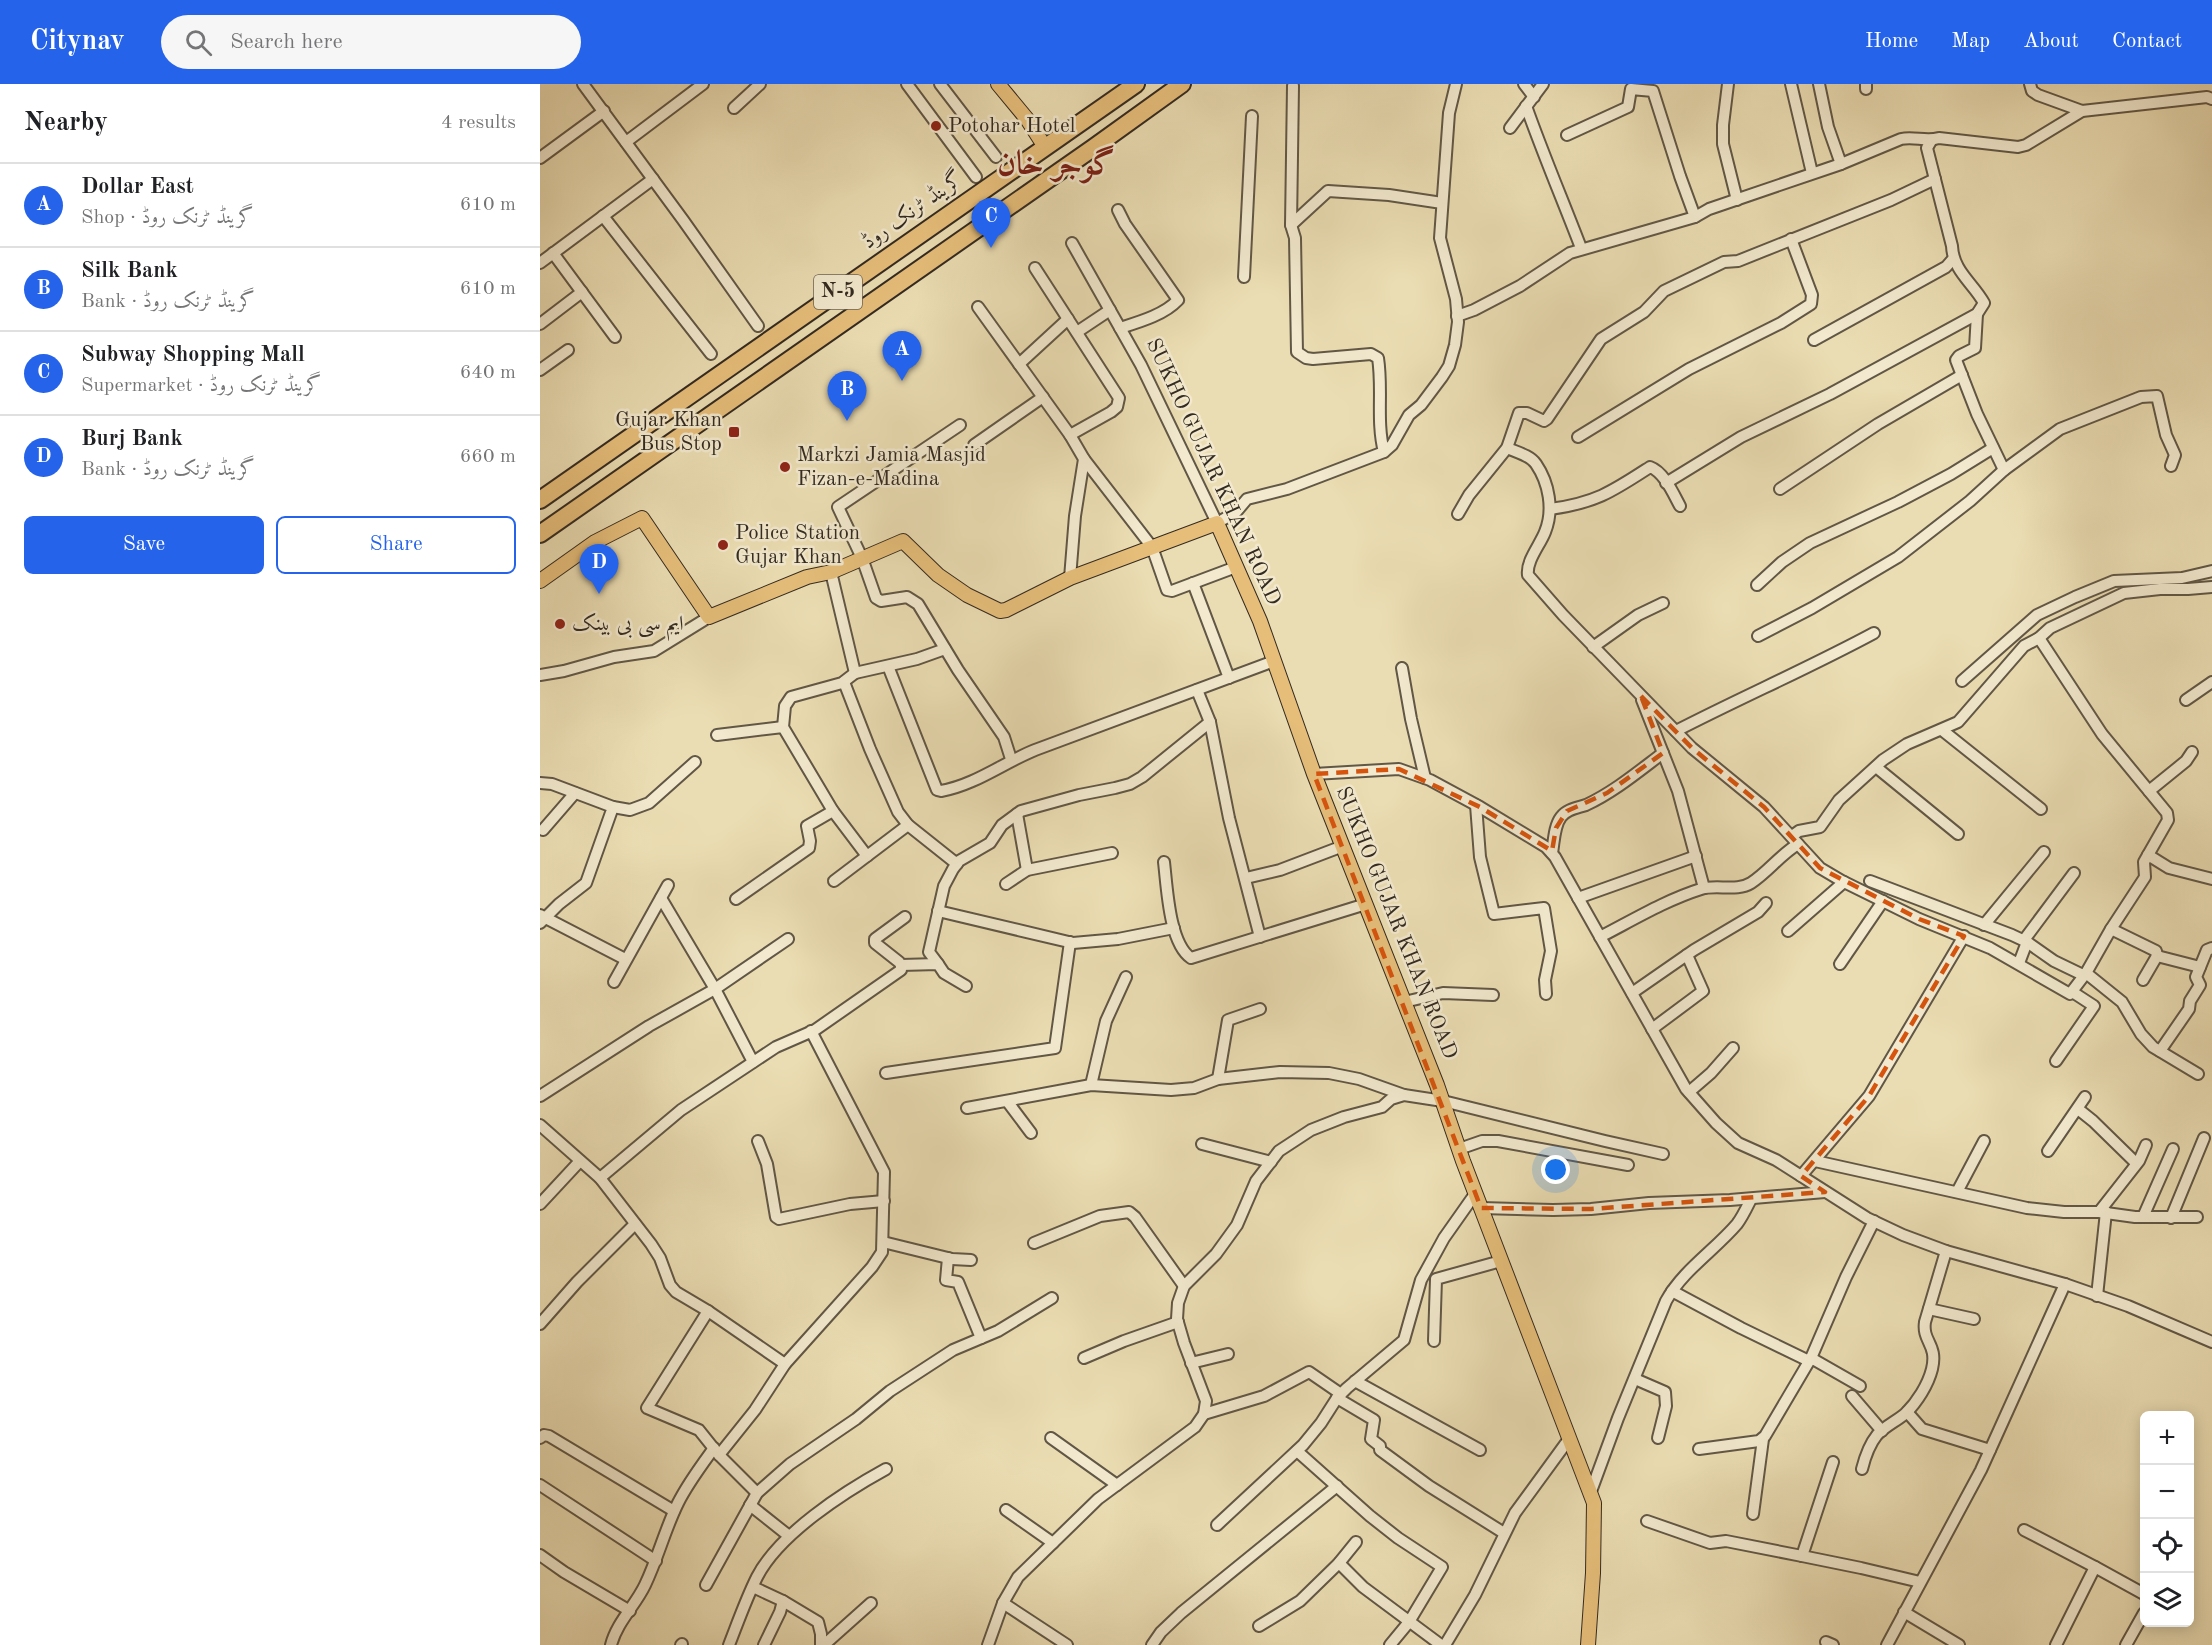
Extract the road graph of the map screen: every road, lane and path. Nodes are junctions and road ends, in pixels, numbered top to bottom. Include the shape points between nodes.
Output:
1 (583, 84) edge
2 (703, 84) edge
3 (760, 84) edge
4 (907, 84) edge
5 (940, 84) edge
6 (998, 84) edge
7 (1136, 84) edge
8 (1182, 84) edge
9 (1456, 84) edge
10 (1524, 84) edge
11 (1543, 84) edge
12 (1728, 84) edge
13 (1791, 84) edge
14 (1819, 84) edge
15 (2030, 84) edge
16 (1293, 86) dead end
17 (1635, 87) edge
18 (1534, 97) junction
19 (2212, 99) edge
20 (1526, 106) junction
21 (734, 108) dead end
22 (604, 111) junction
23 (2082, 111) junction
24 (1252, 116) dead end
25 (1510, 128) dead end
26 (1568, 135) dead end
27 (1931, 141) junction
28 (626, 142) junction
29 (1045, 147) junction
30 (540, 158) edge
31 (996, 158) dead end
32 (1841, 164) junction
33 (1812, 173) junction
34 (976, 177) dead end
35 (653, 179) junction
36 (1935, 179) junction
37 (1737, 200) junction
38 (1442, 203) junction
39 (1118, 210) dead end
40 (603, 216) junction
41 (1695, 217) junction
42 (1292, 225) junction
43 (1791, 239) junction
44 (1072, 243) dead end
45 (1581, 248) junction
46 (553, 253) junction
47 (1953, 259) junction
48 (540, 263) edge
49 (1035, 268) dead end
50 (1244, 277) dead end
51 (582, 292) junction
52 (978, 307) dead end
53 (1110, 310) junction
54 (1977, 314) junction
55 (1457, 316) junction
56 (1068, 319) junction
57 (540, 324) edge
58 (759, 326) dead end
59 (1120, 328) junction
60 (1077, 332) junction
61 (615, 337) dead end
62 (1814, 340) dead end
63 (568, 350) dead end
64 (711, 354) dead end
65 (1020, 364) junction
66 (540, 370) edge
67 (1962, 375) junction
68 (1043, 397) junction
69 (960, 425) dead end
70 (1070, 435) junction
71 (1578, 437) dead end
72 (974, 445) dead end
73 (1507, 448) junction
74 (1993, 448) junction
75 (1384, 452) junction
76 (1084, 459) junction
77 (2171, 466) dead end
78 (2004, 470) junction
79 (1666, 483) junction
80 (1780, 489) dead end
81 (540, 500) edge
82 (1680, 506) dead end
83 (1550, 509) junction
84 (1458, 514) dead end
85 (1217, 523) junction
86 (540, 534) edge
87 (1152, 547) junction
88 (862, 558) junction
89 (1236, 567) junction
90 (2212, 571) edge
91 (831, 573) junction
92 (1070, 578) junction
93 (540, 581) edge
94 (1193, 583) junction
95 (2150, 584) junction
96 (1757, 585) dead end
97 (2212, 587) edge
98 (1663, 603) dead end
99 (709, 617) junction
100 (1874, 633) dead end
101 (1758, 636) dead end
102 (2039, 638) junction
103 (2019, 640) junction
104 (1593, 647) junction
105 (945, 649) junction
106 (1274, 661) junction
107 (888, 666) junction
108 (1402, 668) dead end
109 (855, 673) junction
110 (540, 675) edge
111 (1229, 678) junction
112 (1962, 681) dead end
113 (844, 682) junction
114 (2212, 682) edge
115 (1197, 690) junction
116 (1641, 696) junction
117 (2186, 700) dead end
118 (1210, 722) junction
119 (783, 727) junction
120 (1942, 730) junction
121 (1677, 731) junction
122 (717, 735) dead end
123 (2192, 752) dead end
124 (1664, 753) junction
125 (1011, 759) junction
126 (695, 762) dead end
127 (1876, 767) junction
128 (1314, 774) junction
129 (1425, 778) junction
130 (540, 783) edge
131 (2149, 791) junction
132 (575, 793) junction
133 (1476, 804) junction
134 (613, 807) junction
135 (2041, 809) dead end
136 (833, 811) junction
137 (1017, 814) junction
138 (908, 825) junction
139 (543, 830) dead end
140 (1958, 834) dead end
141 (1796, 837) junction
142 (1342, 846) junction
143 (2044, 852) dead end
144 (1112, 853) dead end
145 (1552, 853) junction
146 (2148, 855) junction
147 (867, 856) junction
148 (1696, 856) junction
149 (1164, 862) dead end
150 (957, 864) junction
151 (1027, 870) junction
152 (2074, 873) dead end
153 (1246, 878) junction
154 (2212, 879) edge
155 (834, 881) dead end
156 (1870, 881) dead end
157 (1844, 882) junction
158 (1006, 884) dead end
159 (668, 885) dead end
160 (1704, 888) junction
161 (661, 898) junction
162 (1578, 898) junction
163 (736, 899) dead end
164 (1898, 900) junction
165 (1883, 902) junction
166 (1766, 903) dead end
167 (1366, 904) junction
168 (938, 911) junction
169 (904, 917) dead end
170 (542, 919) edge
171 (1984, 925) junction
172 (1174, 928) junction
173 (2111, 930) junction
174 (1788, 931) dead end
175 (1260, 936) junction
176 (1964, 936) junction
177 (1600, 937) junction
178 (788, 939) dead end
179 (1070, 942) junction
180 (2026, 942) junction
181 (2212, 948) edge
182 (1687, 955) junction
183 (2157, 956) junction
184 (625, 959) junction
185 (2019, 961) junction
186 (938, 964) junction
187 (1840, 964) dead end
188 (901, 965) junction
189 (2200, 967) junction
190 (2084, 975) junction
191 (1126, 977) dead end
192 (2143, 980) dead end
193 (614, 982) dead end
194 (966, 987) dead end
195 (715, 989) junction
196 (2074, 992) junction
197 (1632, 993) junction
198 (1546, 994) dead end
199 (1493, 995) dead end
200 (1404, 1002) junction
201 (1260, 1009) dead end
202 (1652, 1029) junction
203 (812, 1031) junction
204 (1733, 1048) dead end
205 (2160, 1051) junction
206 (2056, 1061) dead end
207 (753, 1062) junction
208 (886, 1073) dead end
209 (2198, 1074) dead end
210 (1218, 1079) junction
211 (1091, 1085) junction
212 (1689, 1092) junction
213 (1404, 1095) junction
214 (540, 1096) edge
215 (2085, 1097) dead end
216 (1007, 1101) junction
217 (1443, 1101) junction
218 (967, 1108) dead end
219 (2078, 1109) junction
220 (540, 1125) edge
221 (1031, 1133) dead end
222 (2204, 1138) dead end
223 (758, 1141) dead end
224 (1984, 1141) dead end
225 (1202, 1143) dead end
226 (2146, 1145) dead end
227 (1459, 1149) junction
228 (2173, 1149) dead end
229 (2048, 1152) dead end
230 (1663, 1154) dead end
231 (580, 1161) junction
232 (1815, 1161) junction
233 (1271, 1162) junction
234 (2136, 1164) junction
235 (1628, 1165) dead end
236 (1801, 1176) junction
237 (600, 1178) junction
238 (1825, 1192) junction
239 (1956, 1192) junction
240 (1475, 1194) junction
241 (1752, 1199) junction
242 (884, 1201) junction
243 (540, 1204) edge
244 (1481, 1208) junction
245 (2103, 1212) junction
246 (2143, 1217) junction
247 (2197, 1217) dead end
248 (2171, 1218) junction
249 (1874, 1221) junction
250 (635, 1224) junction
251 (883, 1242) junction
252 (1034, 1243) dead end
253 (1946, 1251) junction
254 (948, 1258) junction
255 (971, 1260) dead end
256 (1501, 1261) junction
257 (2065, 1284) junction
258 (1184, 1287) junction
259 (1672, 1291) junction
260 (2097, 1296) junction
261 (1052, 1298) dead end
262 (1929, 1309) junction
263 (708, 1311) junction
264 (1974, 1319) dead end
265 (1178, 1322) junction
266 (540, 1324) edge
267 (981, 1338) junction
268 (1434, 1341) dead end
269 (2212, 1342) edge
270 (1228, 1354) dead end
271 (1084, 1358) dead end
272 (1810, 1360) junction
273 (1191, 1363) junction
274 (785, 1364) junction
275 (1635, 1378) junction
276 (1355, 1381) junction
277 (1860, 1386) dead end
278 (1339, 1396) junction
279 (1852, 1396) dead end
280 (1907, 1412) junction
281 (1204, 1414) junction
282 (1882, 1431) junction
283 (540, 1438) edge
284 (1051, 1438) dead end
285 (1569, 1438) junction
286 (1658, 1438) dead end
287 (1763, 1439) junction
288 (1699, 1449) dead end
289 (1480, 1450) dead end
290 (1989, 1450) junction
291 (1297, 1451) junction
292 (716, 1452) junction
293 (1833, 1462) dead end
294 (886, 1469) dead end
295 (1862, 1469) dead end
296 (540, 1485) edge
297 (1117, 1485) junction
298 (1337, 1486) junction
299 (757, 1493) junction
300 (1590, 1494) junction
301 (750, 1505) junction
302 (1006, 1510) dead end
303 (674, 1511) junction
304 (1753, 1514) dead end
305 (1647, 1521) dead end
306 (1218, 1525) dead end
307 (2024, 1530) dead end
308 (1504, 1533) junction
309 (789, 1536) junction
310 (1356, 1542) dead end
311 (1053, 1543) junction
312 (540, 1555) edge
313 (1802, 1556) junction
314 (656, 1561) junction
315 (1339, 1563) junction
316 (2096, 1567) junction
317 (1920, 1582) junction
318 (706, 1585) dead end
319 (753, 1587) junction
320 (2140, 1591) edge
321 (783, 1601) junction
322 (871, 1603) dead end
323 (1003, 1603) junction
324 (630, 1611) junction
325 (1904, 1612) junction
326 (2140, 1621) edge
327 (1408, 1622) junction
328 (1259, 1626) dead end
329 (611, 1645) edge
330 (729, 1645) edge
331 (764, 1645) edge
332 (823, 1645) edge
333 (988, 1645) edge
334 (1067, 1645) edge
335 (1152, 1645) edge
336 (1389, 1645) edge
337 (1443, 1645) edge
338 (1588, 1645) edge
339 (1887, 1645) edge
340 (1959, 1645) edge
341 (2056, 1645) edge
342 (2126, 1645) edge

1 - 22 street
2 - 28 street
3 - 21 street
4 - 34 street
5 - 31 street
6 - 29 main road
7 - 29 highway, گرینڈ ٹرنک روڈ / N-5
8 - 86 highway, N-5
9 - 38 street via 1449,113
10 - 18 street
11 - 18 street
12 - 37 street via 1723,144
13 - 33 street
14 - 32 street
15 - 23 street via 2038,96
16 - 42 street
17 - 26 street via 1631,89 1628,107
17 - 41 street via 1654,93
18 - 20 street
19 - 23 street
20 - 25 street
20 - 45 street
22 - 28 street
22 - 30 street
23 - 27 street via 2018,147 1939,138
24 - 50 street
27 - 32 street via 1901,138
27 - 36 street via 1927,148
28 - 35 street
29 - 81 highway, گرینڈ ٹرنک روڈ / N-5
32 - 33 street
33 - 37 street
35 - 40 street
35 - 58 street
36 - 43 street
36 - 47 street
37 - 41 street
38 - 42 street via 1328,191
38 - 55 street via 1440,238
39 - 59 street via 1178,300 1146,319
40 - 46 street
40 - 64 street
41 - 45 street
42 - 75 street via 1297,352 1313,359 1371,354 1378,358 1380,438
43 - 71 street via 1812,295 1811,304 1689,369
43 - 73 street via 1738,261 1724,262 1664,291 1644,312 1595,345 1547,419 1519,413
44 - 53 street, SUKHO GUJAR KHAN ROAD
45 - 55 street via 1500,298
46 - 48 street
46 - 51 street
47 - 54 street via 1984,303
47 - 62 street via 1946,267
49 - 56 street
51 - 57 street
51 - 61 street
52 - 65 street
53 - 59 street, SUKHO GUJAR KHAN ROAD
53 - 60 street
54 - 67 street via 1975,348 1956,360
54 - 79 street via 1830,394 1741,437
55 - 75 street via 1449,366
56 - 60 street
56 - 65 street
59 - 85 street, SUKHO GUJAR KHAN ROAD
60 - 70 street via 1119,398 1111,412
63 - 66 street
65 - 68 street
67 - 74 street
67 - 80 street via 1878,424
68 - 70 street
68 - 72 street
69 - 88 street via 838,507
70 - 76 street
73 - 83 street via 1535,463 1548,492
73 - 84 street
74 - 78 street
74 - 96 street via 1898,502 1810,543
75 - 85 street via 1287,489 1247,499 1236,512
76 - 87 street
76 - 92 street
77 - 78 street via 2175,456 2157,396 2153,395 2060,429
78 - 101 street via 1898,556
79 - 82 street
79 - 83 street via 1650,466 1605,495 1578,506
83 - 104 street via 1545,533 1527,572
85 - 87 main road
85 - 89 main road, SUKHO GUJAR KHAN ROAD
87 - 92 main road
87 - 94 street via 1167,590
88 - 91 main road
88 - 92 main road via 903,540 938,574 967,595 1000,611
88 - 105 street via 878,600 901,596 914,600
89 - 94 street
89 - 106 main road, SUKHO GUJAR KHAN ROAD
90 - 95 street
91 - 99 main road via 807,577
91 - 109 street
93 - 99 main road via 595,542 642,518
94 - 111 street
95 - 97 street via 2188,590
95 - 102 street via 2050,628
95 - 103 street via 2114,581 2085,592 2037,615
98 - 104 street via 1638,615
99 - 110 street via 654,651
100 - 121 street
102 - 103 street
102 - 131 street via 2102,734
103 - 112 street
103 - 120 street via 1958,722
104 - 116 street
105 - 107 street
105 - 125 street via 1004,737
106 - 111 street
106 - 128 main road, SUKHO GUJAR KHAN ROAD
107 - 109 street
107 - 125 street via 937,790 969,783
108 - 129 street
109 - 113 street
111 - 115 street
113 - 119 street via 791,697 784,706
113 - 138 street via 898,812
114 - 117 street
115 - 118 street
115 - 125 street
116 - 121 street
116 - 124 street
118 - 137 street via 1130,784
118 - 153 street via 1229,818
119 - 122 street
119 - 136 street
120 - 127 street via 1907,744
120 - 135 street
121 - 141 street
123 - 131 street
124 - 145 street via 1607,793 1567,811 1556,828
124 - 148 street
126 - 134 street via 649,803 630,810
127 - 140 street
127 - 141 street via 1839,800 1820,827
128 - 129 street via 1399,768
128 - 142 main road, SUKHO GUJAR KHAN ROAD
129 - 133 street
130 - 132 street
131 - 146 street via 2168,820
132 - 134 street
132 - 139 street
133 - 145 street
133 - 198 street via 1480,857 1494,915 1544,908 1551,951
134 - 170 street via 586,883
136 - 147 street
136 - 163 street via 807,826 808,848
137 - 150 street via 1002,825 990,843
137 - 151 street
138 - 147 street
138 - 150 street
141 - 157 street via 1820,868
141 - 160 street via 1787,851 1750,884
142 - 153 street via 1280,870
142 - 167 main road, SUKHO GUJAR KHAN ROAD
143 - 171 street
144 - 151 street
145 - 162 street
146 - 154 street via 2169,868
146 - 173 street via 2144,862 2145,877
147 - 155 street
148 - 160 street
148 - 162 street
149 - 172 street
150 - 168 street
151 - 158 street
152 - 180 street
153 - 175 street
156 - 164 street
157 - 165 street
157 - 174 street
159 - 161 street
160 - 177 street via 1677,897
161 - 184 street
161 - 195 street
162 - 177 street
164 - 165 street
164 - 171 street
164 - 176 street via 1919,919
165 - 187 street
166 - 182 street via 1758,912
167 - 175 street
167 - 200 main road, SUKHO GUJAR KHAN ROAD
168 - 179 street
168 - 186 street via 928,951
169 - 188 street via 875,939
170 - 184 street
171 - 180 street
172 - 175 street via 1185,954 1191,958
172 - 179 street via 1118,939
173 - 183 street via 2156,951
173 - 190 street
176 - 185 street
176 - 232 street via 1869,1096
177 - 197 street
178 - 195 street
179 - 208 street via 1055,1048
180 - 185 street
180 - 190 street
181 - 189 street via 2207,950
182 - 197 street
182 - 202 street via 1703,991
183 - 189 street
183 - 192 street
184 - 193 street
185 - 196 street via 2063,991
186 - 188 street
186 - 194 street via 944,973
188 - 203 street via 901,970
189 - 205 street via 2196,977 2200,985 2189,1009
190 - 196 street
190 - 205 street via 2122,1002 2141,1034
191 - 211 street via 1106,1021
195 - 207 street
195 - 214 street
196 - 206 street via 2094,1006
197 - 202 street
199 - 200 street via 1443,993
200 - 217 main road, SUKHO GUJAR KHAN ROAD
201 - 210 street via 1228,1020
202 - 212 street
203 - 207 street
203 - 242 street via 884,1173
204 - 212 street
205 - 209 street
207 - 237 street via 681,1110
210 - 211 street via 1194,1088 1171,1090
210 - 213 street via 1280,1072 1329,1073
211 - 216 street
212 - 236 street via 1738,1143
213 - 217 street
213 - 233 street via 1382,1107 1311,1130 1279,1151
215 - 219 street
216 - 218 street
216 - 221 street
217 - 227 main road, SUKHO GUJAR KHAN ROAD
217 - 230 street
219 - 229 street
219 - 234 street
220 - 231 street
222 - 248 street
223 - 242 street via 779,1219
224 - 239 street
225 - 233 street
226 - 234 street
227 - 235 street via 1482,1141 1498,1141
227 - 240 main road, SUKHO GUJAR KHAN ROAD
228 - 246 street
231 - 237 street
231 - 243 street
232 - 236 street
232 - 239 street
233 - 258 street via 1256,1181 1237,1225
234 - 245 street
236 - 238 street
237 - 250 street
238 - 241 street
238 - 249 street
239 - 245 street via 2027,1208
240 - 244 main road, SUKHO GUJAR KHAN ROAD
240 - 276 street via 1421,1280 1404,1340
241 - 244 street via 1553,1210
241 - 259 street via 1737,1224
242 - 251 street
244 - 256 main road, SUKHO GUJAR KHAN ROAD
245 - 246 street
245 - 260 street
246 - 248 street
247 - 248 street
249 - 253 street
249 - 272 street
250 - 263 street via 660,1258 670,1285
250 - 266 street
251 - 254 street
251 - 274 street via 872,1268
252 - 258 street via 1100,1216 1129,1212
253 - 257 street
253 - 262 street
254 - 255 street
254 - 267 street via 946,1280 958,1282
256 - 268 street via 1436,1279
256 - 285 main road, SUKHO GUJAR KHAN ROAD
257 - 260 street
257 - 290 street
258 - 265 street via 1178,1303
259 - 272 street
259 - 275 street
260 - 269 street
261 - 267 street
262 - 264 street
262 - 280 street via 1923,1331 1933,1348 1933,1365 1927,1384
263 - 274 street
263 - 292 street via 647,1408 699,1430
265 - 271 street
265 - 273 street
267 - 299 street via 953,1350 890,1391
270 - 273 street
272 - 277 street
272 - 287 street
273 - 281 street via 1206,1401
274 - 292 street via 755,1410
275 - 286 street via 1665,1392 1666,1406
275 - 300 street
276 - 278 street
276 - 289 street
278 - 281 street via 1309,1372 1264,1396
278 - 291 street
278 - 308 street via 1374,1420 1371,1439 1380,1450
279 - 282 street
280 - 282 street
280 - 290 street via 1922,1429
281 - 297 street via 1195,1426
282 - 295 street via 1868,1450
283 - 303 street via 549,1436
284 - 297 street
285 - 300 main road, SUKHO GUJAR KHAN ROAD
285 - 308 street
287 - 288 street
287 - 304 street
290 - 317 street
291 - 298 street
291 - 306 street
292 - 299 street
292 - 303 street via 692,1478
293 - 313 street
294 - 309 street
296 - 314 street
297 - 311 street
298 - 327 street via 1398,1538 1442,1567
298 - 335 street via 1181,1613
299 - 301 street
300 - 338 main road, SUKHO GUJAR KHAN ROAD via 1594,1503
301 - 309 street
301 - 318 street
302 - 311 street
303 - 314 street
305 - 313 street via 1710,1543 1726,1541
307 - 316 street
308 - 337 street
309 - 319 street
310 - 315 street
311 - 323 street via 1018,1577
312 - 324 street
313 - 317 street
314 - 324 street
315 - 327 street
315 - 328 street via 1300,1601
316 - 320 street
316 - 341 street
317 - 325 street
319 - 321 street
319 - 330 street
321 - 331 street
321 - 332 street via 818,1622
322 - 332 street
323 - 333 street
323 - 334 street
324 - 329 street via 619,1624
325 - 339 street
325 - 340 street
326 - 342 street
327 - 336 street
327 - 337 street

